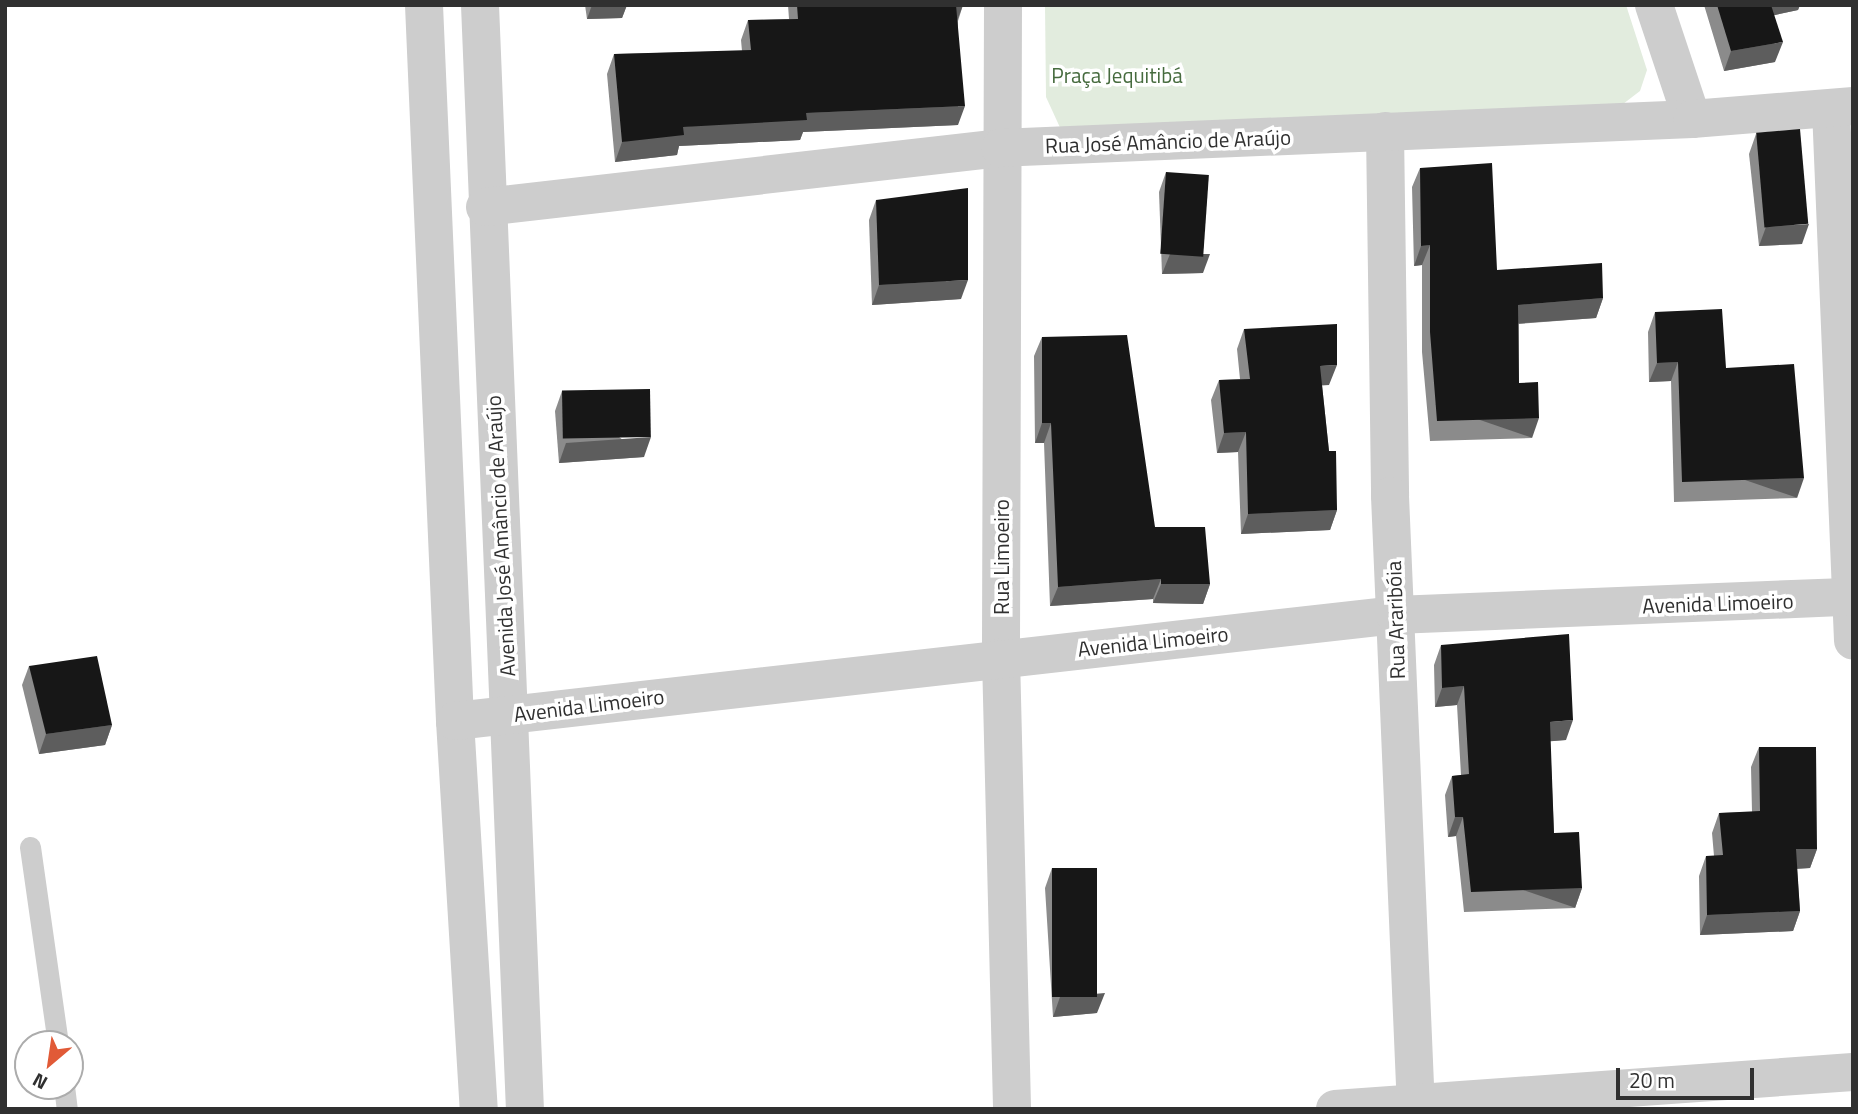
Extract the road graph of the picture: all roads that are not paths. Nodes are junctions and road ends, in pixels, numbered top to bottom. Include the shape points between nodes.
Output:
1 (424, 5) edge
2 (480, 5) edge
3 (1003, 5) edge
4 (1654, 5) edge
5 (1842, 107) edge
6 (1692, 119) junction
7 (1385, 131) junction
8 (1000, 148) junction
9 (485, 207) junction
10 (1852, 597) edge
11 (1395, 615) junction
12 (1853, 640) edge
13 (1001, 657) junction
14 (508, 715) junction
15 (455, 721) junction
16 (30, 847) dead end
17 (56, 1030) edge
18 (1853, 1072) edge
19 (1416, 1105) edge
20 (478, 1109) edge
21 (525, 1109) edge
22 (1012, 1109) edge
23 (1335, 1109) edge

1 - 15 street
2 - 9 street, Avenida José Amâncio de Araújo
3 - 8 street, Rua Limoeiro
4 - 6 street
5 - 6 street, Rua José Amâncio de Araújo
5 - 10 street
6 - 7 street, Rua José Amâncio de Araújo
7 - 8 street, Rua José Amâncio de Araújo
7 - 11 street, Rua Araribóia
8 - 9 street, Rua José Amâncio de Araújo
8 - 13 street, Rua Limoeiro
9 - 14 street, Avenida José Amâncio de Araújo
10 - 11 street, Avenida Limoeiro
10 - 12 street
11 - 13 street, Avenida Limoeiro
11 - 19 street, Rua Araribóia
13 - 14 street, Avenida Limoeiro
13 - 22 street, Rua Limoeiro
14 - 15 street, Avenida Limoeiro
14 - 21 street, Avenida José Amâncio de Araújo
15 - 20 street
16 - 17 lane
18 - 19 street
19 - 23 street

